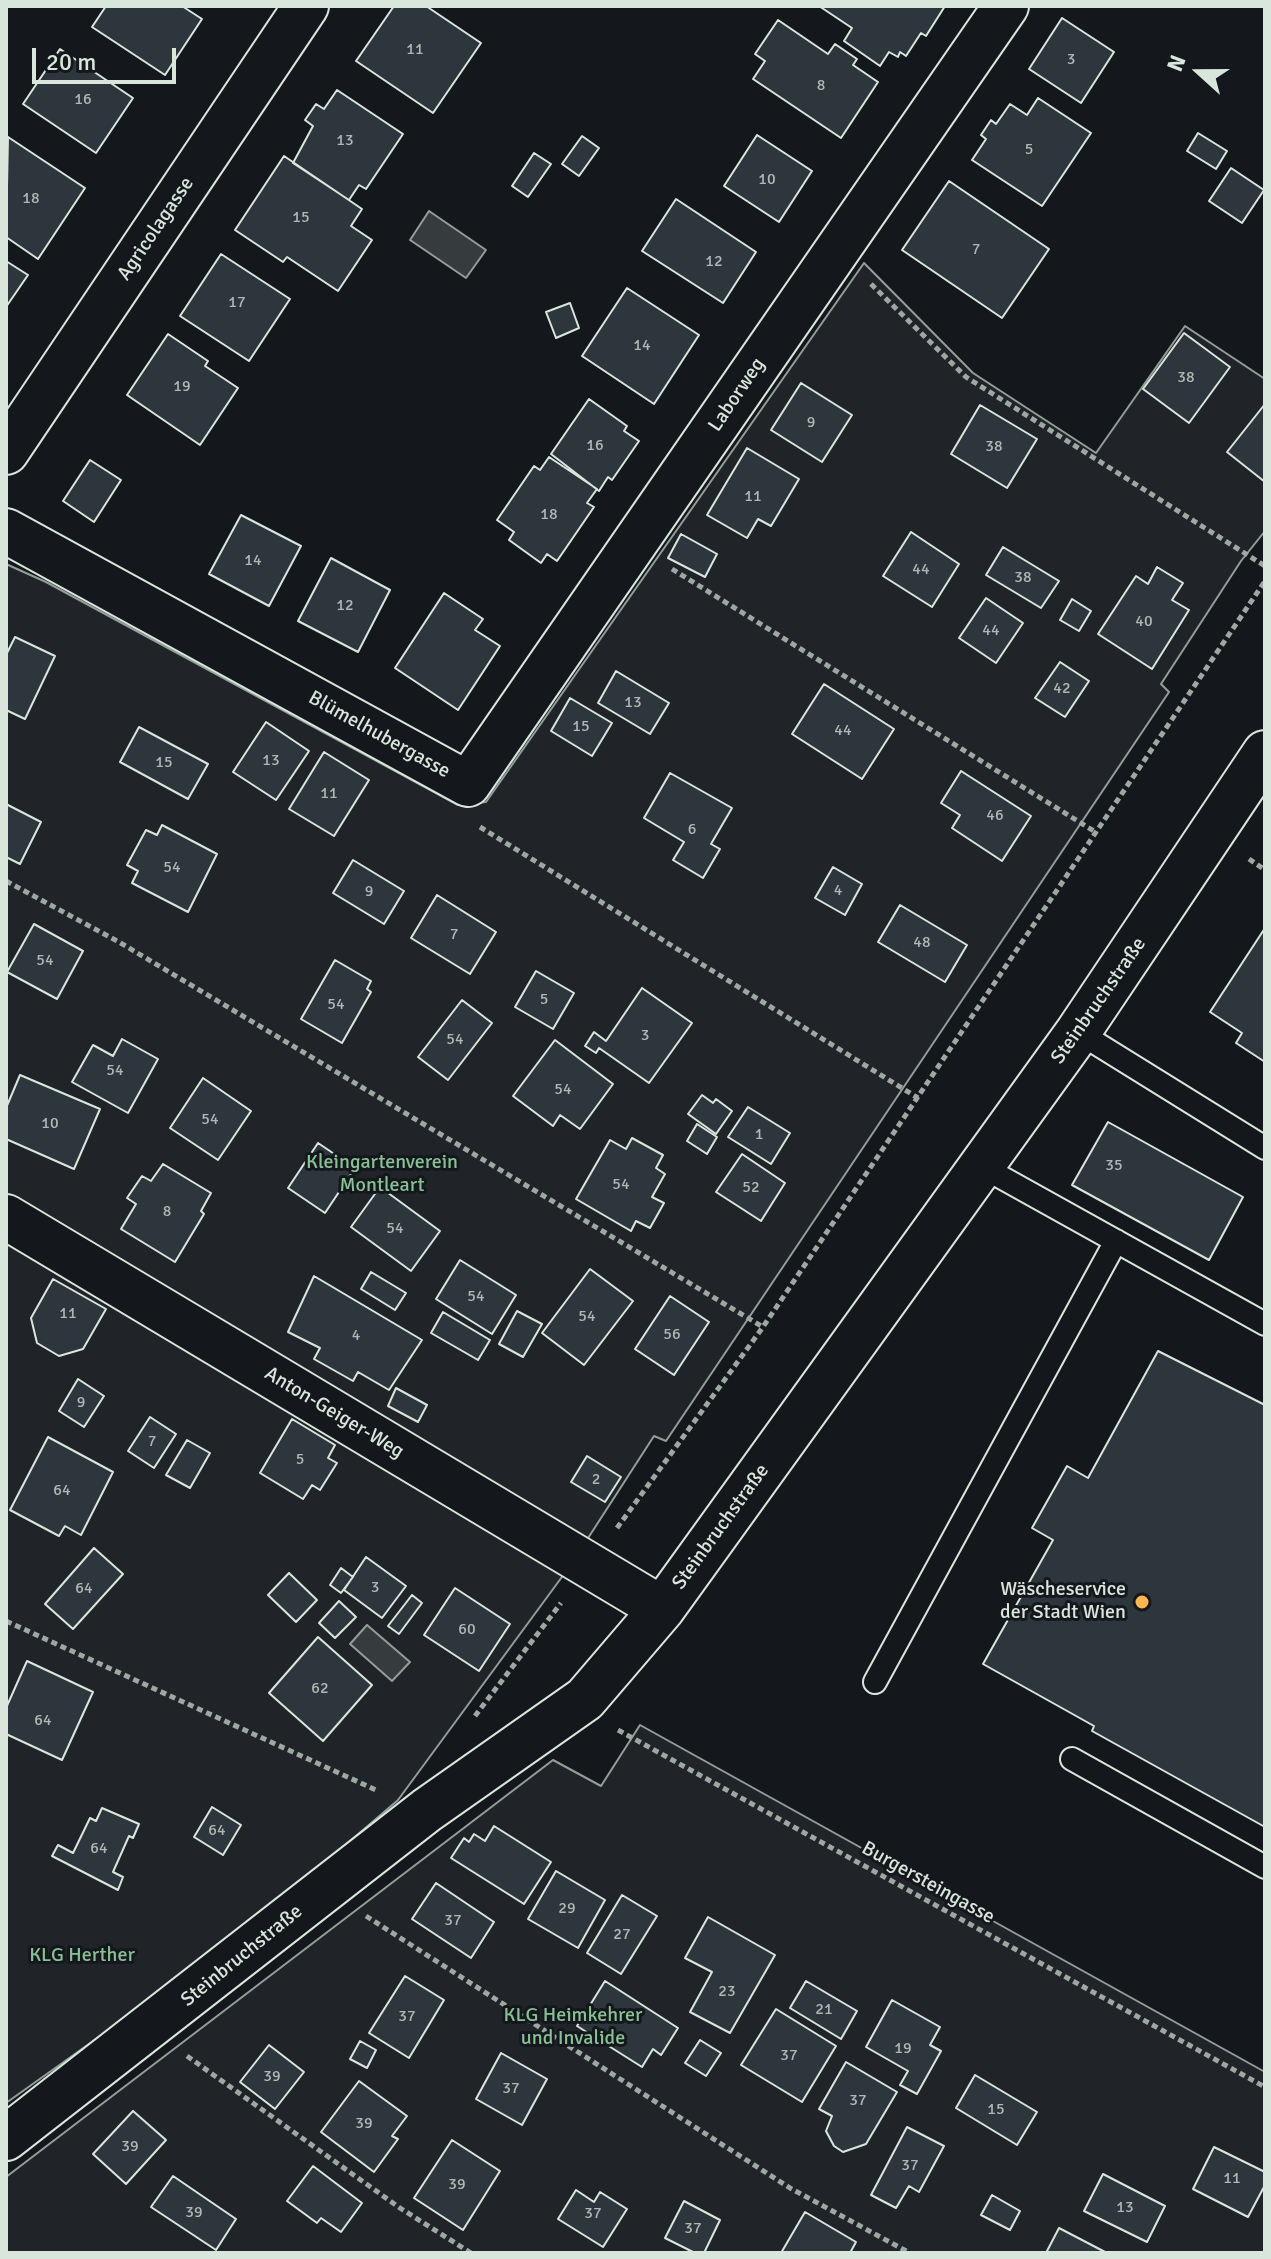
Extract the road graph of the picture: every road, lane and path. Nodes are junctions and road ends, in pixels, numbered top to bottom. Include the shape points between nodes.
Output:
1 (306, 6) edge
2 (1006, 6) edge
3 (837, 249) junction
4 (6, 452) edge
5 (6, 531) edge
6 (634, 545) junction
7 (1265, 566) edge
8 (1265, 581) edge
9 (1265, 753) edge
10 (468, 784) junction
11 (1097, 833) junction
12 (6, 881) edge
13 (1078, 1032) junction
14 (918, 1098) junction
15 (1265, 1148) edge
16 (981, 1166) junction
17 (6, 1217) edge
18 (1116, 1241) junction
19 (1265, 1324) edge
20 (763, 1327) junction
21 (589, 1566) junction
22 (662, 1609) junction
23 (6, 1621) edge
24 (875, 1682) dead end
25 (575, 1707) junction
26 (469, 1724) dead end
27 (1072, 1759) dead end
28 (427, 1810) junction
29 (1265, 1867) edge
30 (325, 1889) junction
31 (154, 2027) junction
32 (1265, 2087) edge
33 (6, 2138) edge
34 (471, 2253) edge
35 (910, 2253) edge

1 - 4 street, Agricolagasse
2 - 3 street, Laborweg
3 - 6 street, Laborweg
3 - 7 path via 966,377
5 - 10 street, Blümelhubergasse
6 - 10 street, Laborweg
6 - 11 path
8 - 11 path
9 - 13 street, Steinbruchstraße
10 - 14 path, Blümelhubergasse via 470,821
11 - 14 path
12 - 20 path via 133,950
13 - 15 lane
13 - 16 street, Steinbruchstraße
14 - 20 path
16 - 18 lane
16 - 22 street, Steinbruchstraße
17 - 21 street, Anton-Geiger-Weg
18 - 19 lane
18 - 24 lane
20 - 21 path
21 - 22 street, Anton-Geiger-Weg
21 - 26 path
22 - 25 street, Steinbruchstraße
23 - 28 path
25 - 28 street, Steinbruchstraße
25 - 32 path, Burgersteingasse
27 - 29 lane
28 - 30 street, Steinbruchstraße
30 - 31 street, Steinbruchstraße
30 - 35 path via 790,2188
31 - 33 street, Steinbruchstraße
31 - 34 path via 387,2199

